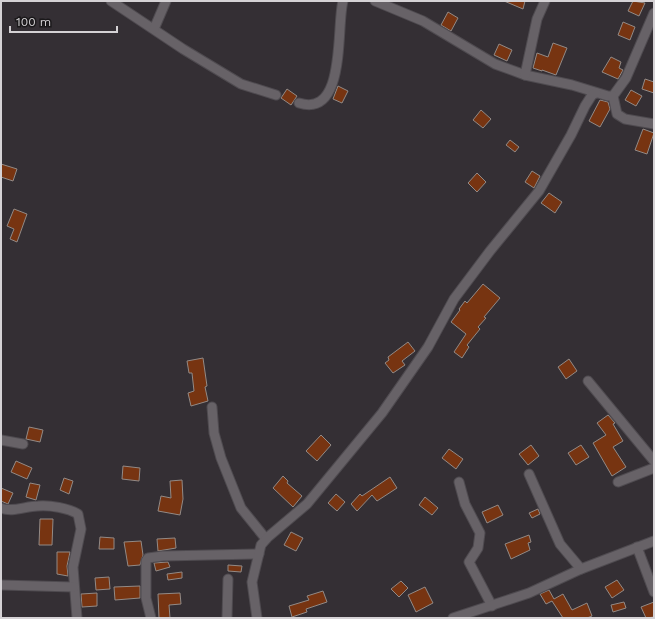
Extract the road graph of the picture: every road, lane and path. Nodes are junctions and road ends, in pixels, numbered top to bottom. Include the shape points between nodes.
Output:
1 (111, 1) edge
2 (166, 1) edge
3 (343, 1) edge
4 (375, 1) edge
5 (545, 1) edge
6 (654, 13) edge
7 (154, 29) junction
8 (525, 75) junction
9 (596, 93) junction
10 (276, 95) dead end
11 (614, 96) junction
12 (299, 102) dead end
13 (654, 124) edge
14 (588, 381) dead end
15 (212, 407) dead end
16 (1, 440) edge
17 (23, 444) dead end
18 (654, 461) edge
19 (654, 468) edge
20 (529, 474) dead end
21 (459, 482) dead end
22 (618, 482) dead end
23 (1, 508) edge
24 (266, 540) junction
25 (654, 541) edge
26 (637, 547) junction
27 (259, 554) junction
28 (581, 569) junction
29 (228, 579) dead end
30 (1, 585) edge
31 (74, 587) junction
32 (654, 592) edge
33 (492, 606) junction
34 (77, 618) edge
35 (151, 618) edge
36 (227, 618) edge
37 (257, 618) edge
38 (453, 618) edge

1 - 7 street
2 - 7 street
3 - 12 street via 340,14 341,40 333,82 319,101 308,106
4 - 8 street via 423,21 495,64
5 - 8 street via 538,19
6 - 11 street via 626,78
7 - 10 street via 241,84
8 - 9 street via 572,84
9 - 11 street
9 - 24 street via 584,106 571,135 539,191 454,299 428,347 382,413 307,504
11 - 13 street via 617,114 625,119
14 - 18 street
15 - 24 street via 214,433 221,458 241,508
16 - 17 street
19 - 22 street
20 - 28 street via 560,544
21 - 33 street via 480,533 478,548 469,562
23 - 31 street via 6,510 39,506 72,510 78,514 81,529 73,567
24 - 27 street via 261,545
25 - 26 street
26 - 28 street
26 - 32 street
27 - 35 street via 148,558 146,598
27 - 37 street via 252,582
28 - 33 street via 529,593
29 - 36 street
30 - 31 street
31 - 34 street
33 - 38 street

